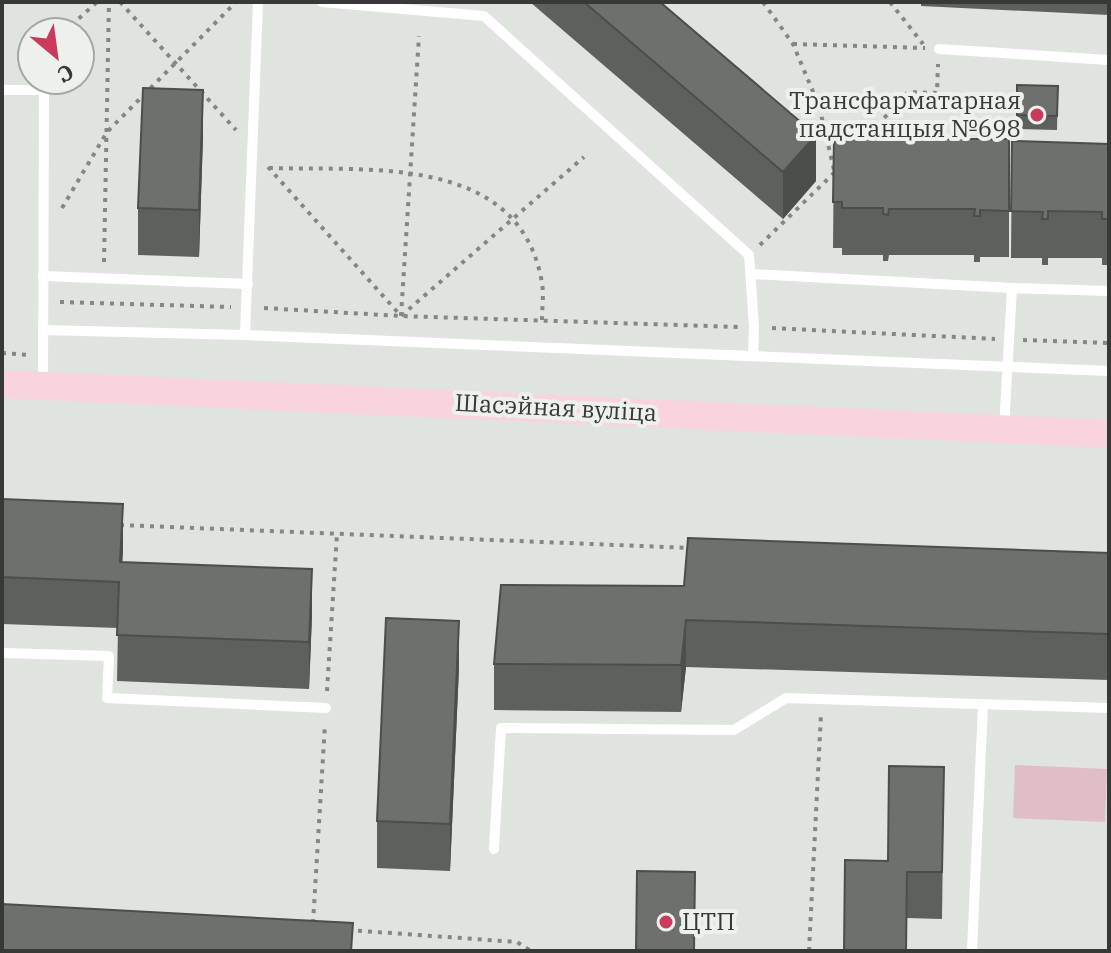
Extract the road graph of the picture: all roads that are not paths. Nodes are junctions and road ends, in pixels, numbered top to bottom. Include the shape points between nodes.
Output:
1 (258, 2) edge
2 (322, 2) edge
3 (939, 49) road end
4 (1109, 60) edge
5 (2, 90) edge
6 (751, 274) junction
7 (43, 276) junction
8 (248, 284) junction
9 (1012, 288) junction
10 (1109, 291) edge
11 (43, 330) junction
12 (245, 335) junction
13 (753, 356) junction
14 (1007, 367) junction
15 (1109, 371) edge
16 (2, 384) edge
17 (43, 385) junction
18 (1004, 429) junction
19 (1109, 434) edge
20 (2, 653) edge
21 (983, 705) junction
22 (326, 708) road end
23 (1109, 708) edge
24 (494, 849) dead end
25 (972, 951) edge

1 - 8 lane
2 - 6 lane via 484,16 749,255
3 - 4 lane
5 - 7 lane via 44,90
6 - 9 lane
6 - 13 lane
7 - 8 lane
7 - 11 lane
8 - 12 lane
9 - 10 lane
9 - 14 lane
11 - 12 lane
11 - 17 lane
12 - 13 lane
13 - 14 lane
14 - 15 lane
14 - 18 lane
16 - 17 main road, Шасэйная вуліца
17 - 18 main road, Шасэйная вуліца
18 - 19 main road, Шасэйная вуліца
20 - 22 lane via 109,656 107,698
21 - 23 lane
21 - 24 lane via 786,698 734,730 501,728
21 - 25 lane

